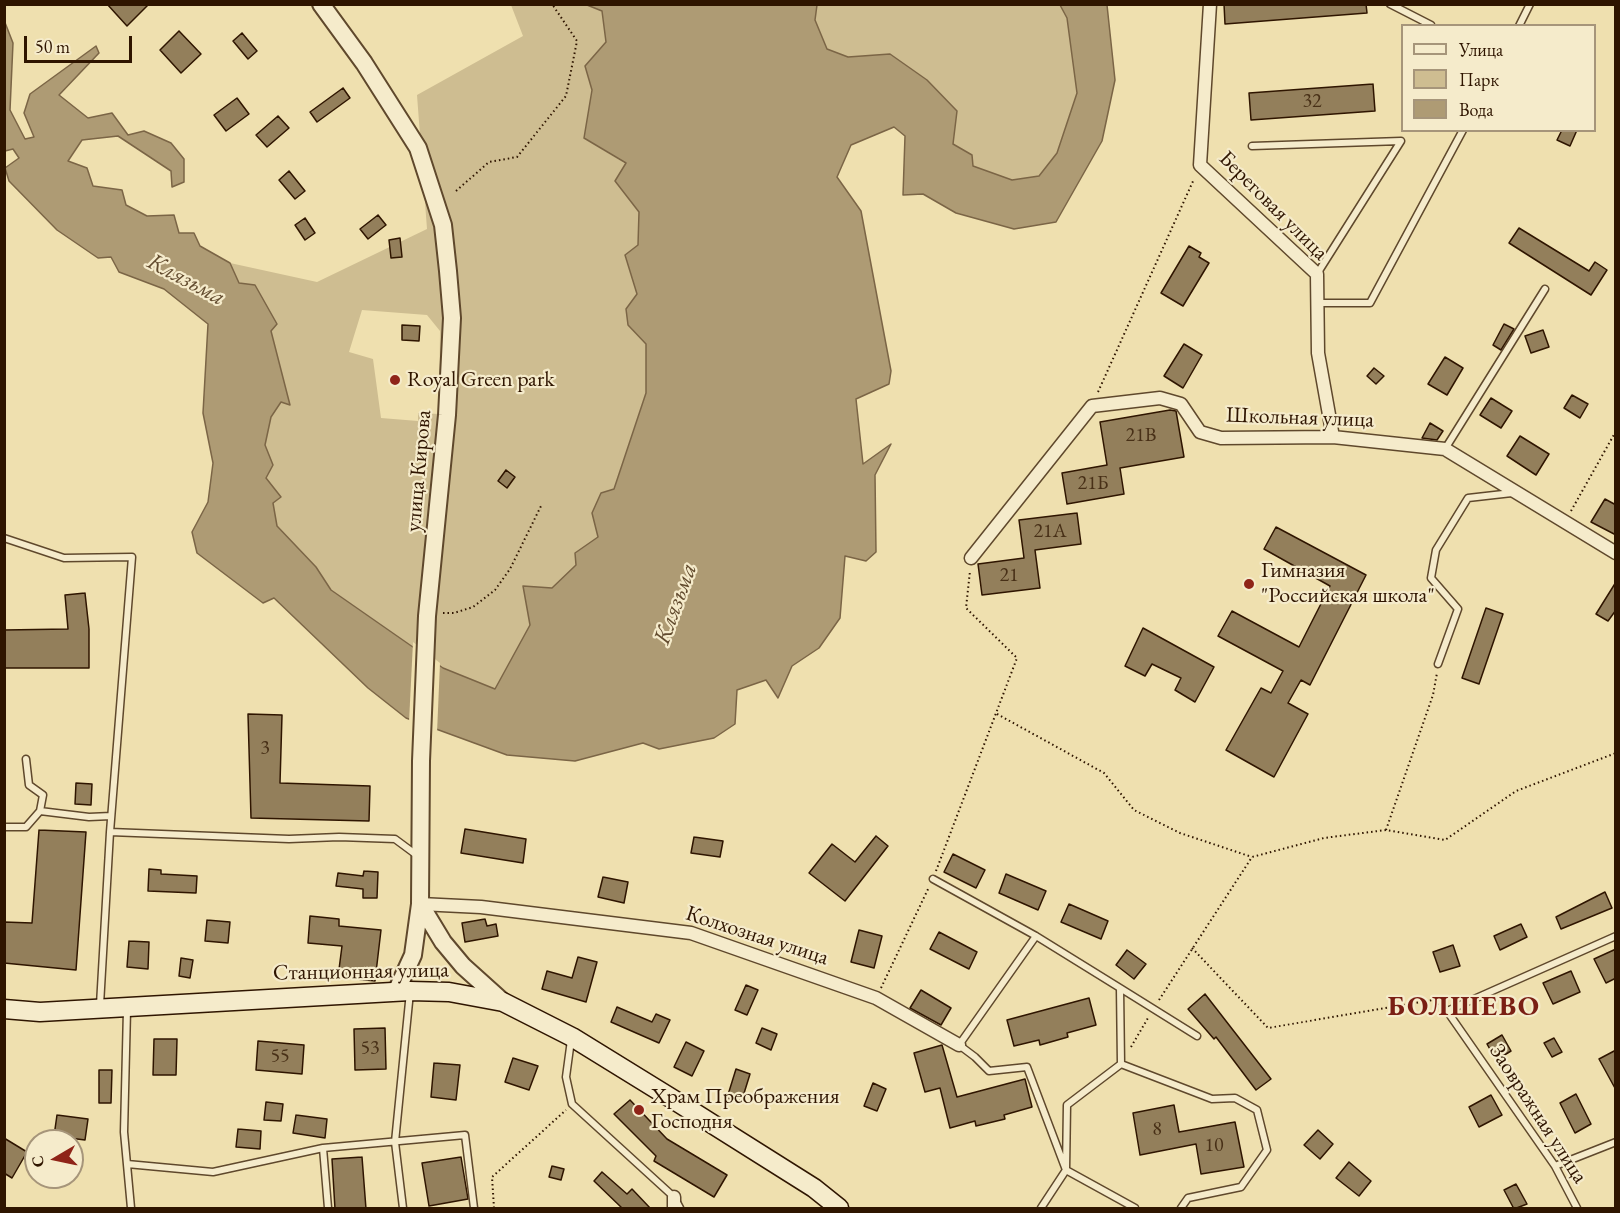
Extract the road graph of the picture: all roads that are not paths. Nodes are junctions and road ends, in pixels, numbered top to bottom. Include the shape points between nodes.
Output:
1 (321, 4) edge
2 (1210, 4) edge
3 (1390, 4) edge
4 (1530, 4) edge
5 (1429, 24) edge
6 (1520, 24) edge
7 (1462, 132) edge
8 (1252, 146) dead end
9 (1317, 274) junction
10 (1545, 289) dead end
11 (1317, 303) junction
12 (1333, 437) junction
13 (1445, 449) junction
14 (1513, 493) junction
15 (4, 538) edge
16 (1616, 553) edge
17 (971, 558) road end
18 (1438, 664) road end
19 (26, 759) dead end
20 (40, 811) junction
21 (111, 816) junction
22 (4, 827) edge
23 (110, 832) junction
24 (420, 857) junction
25 (933, 879) road end
26 (420, 904) junction
27 (1036, 936) junction
28 (1616, 936) edge
29 (1120, 988) junction
30 (403, 992) junction
31 (503, 1002) junction
32 (127, 1006) junction
33 (4, 1009) edge
34 (100, 1009) junction
35 (1197, 1036) dead end
36 (572, 1037) junction
37 (959, 1045) junction
38 (1121, 1064) junction
39 (395, 1142) junction
40 (1616, 1142) edge
41 (323, 1148) junction
42 (127, 1164) junction
43 (1556, 1166) junction
44 (1066, 1170) junction
45 (676, 1205) edge
46 (131, 1209) edge
47 (327, 1209) edge
48 (403, 1209) edge
49 (474, 1209) edge
50 (839, 1209) edge
51 (1041, 1209) edge
52 (1135, 1209) edge
53 (1181, 1209) edge
54 (1576, 1209) edge

1 - 24 street, улица Кирова via 418,148 443,225 452,318 421,761
2 - 9 street, Береговая улица via 1200,165
3 - 5 lane
4 - 6 lane
7 - 11 lane via 1370,303
8 - 9 lane via 1401,141
9 - 11 street, Береговая улица
10 - 13 lane
11 - 12 street, Береговая улица via 1318,353
12 - 13 street, Школьная улица
12 - 17 street, Школьная улица via 1221,438 1200,432 1181,404 1160,398 1092,406
13 - 14 street, Школьная улица
14 - 16 street, Школьная улица
14 - 18 lane via 1468,498 1436,550 1431,578 1458,609
15 - 21 lane via 64,558 132,557
19 - 20 lane via 29,785 43,795
20 - 21 lane
20 - 22 lane via 26,827
21 - 23 lane
23 - 24 lane via 395,839
23 - 34 lane
24 - 26 street, улица Кирова
25 - 27 lane
26 - 30 street, улица Кирова
26 - 31 street via 463,966
26 - 37 street, Колхозная улица via 481,906 692,933 876,998
27 - 29 lane
27 - 37 lane
28 - 43 lane, Заовражная улица via 1447,1011
29 - 35 lane
29 - 38 lane
30 - 31 main road, Станционная улица via 449,992
30 - 32 main road, Станционная улица
30 - 39 lane
31 - 36 main road, Станционная улица
32 - 34 main road, Станционная улица
32 - 42 lane
33 - 34 main road, Станционная улица
36 - 45 lane via 567,1077 572,1104
36 - 50 main road, Станционная улица via 814,1188
37 - 44 lane via 989,1071 1027,1067
38 - 44 lane via 1067,1105
38 - 53 lane via 1212,1099 1235,1098 1257,1110 1268,1150 1241,1187 1188,1198
39 - 41 lane
39 - 48 lane
39 - 49 lane via 465,1135
40 - 43 lane
41 - 42 lane via 213,1172
41 - 47 lane
42 - 46 lane
43 - 54 lane, Заовражная улица
44 - 51 lane
44 - 52 lane

